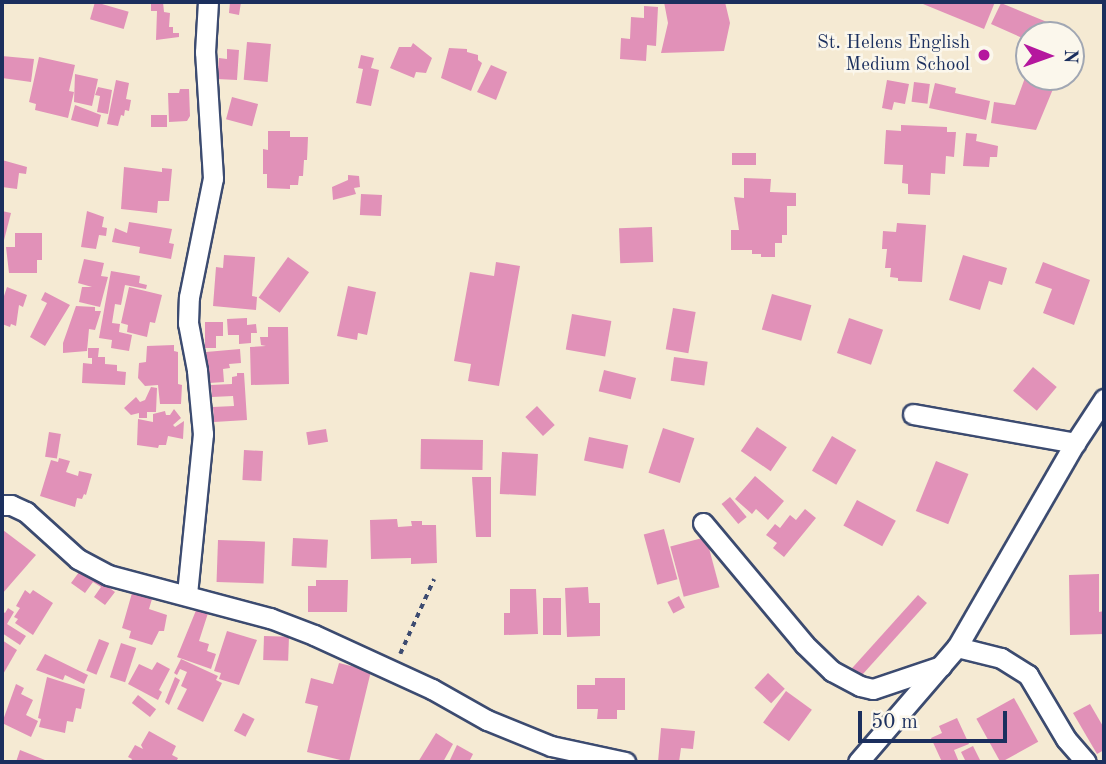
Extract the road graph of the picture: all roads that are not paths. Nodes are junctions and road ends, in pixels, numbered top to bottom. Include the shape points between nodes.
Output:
1 (208, 2) edge
2 (1104, 399) edge
3 (913, 414) dead end
4 (1075, 443) junction
5 (2, 505) edge
6 (702, 523) dead end
7 (187, 594) junction
8 (957, 647) junction
9 (942, 665) junction
10 (580, 758) edge
11 (625, 762) edge
12 (858, 762) edge
13 (1086, 762) edge

1 - 7 street via 205,52 213,178 189,297 202,434
2 - 4 street
3 - 4 street
4 - 8 street
5 - 7 street via 26,512 78,559 108,575
6 - 9 street via 832,671 873,689
7 - 10 street via 281,622 432,689 487,720
8 - 9 street
8 - 13 street via 1001,658 1028,674 1066,739
9 - 12 street
10 - 11 street

